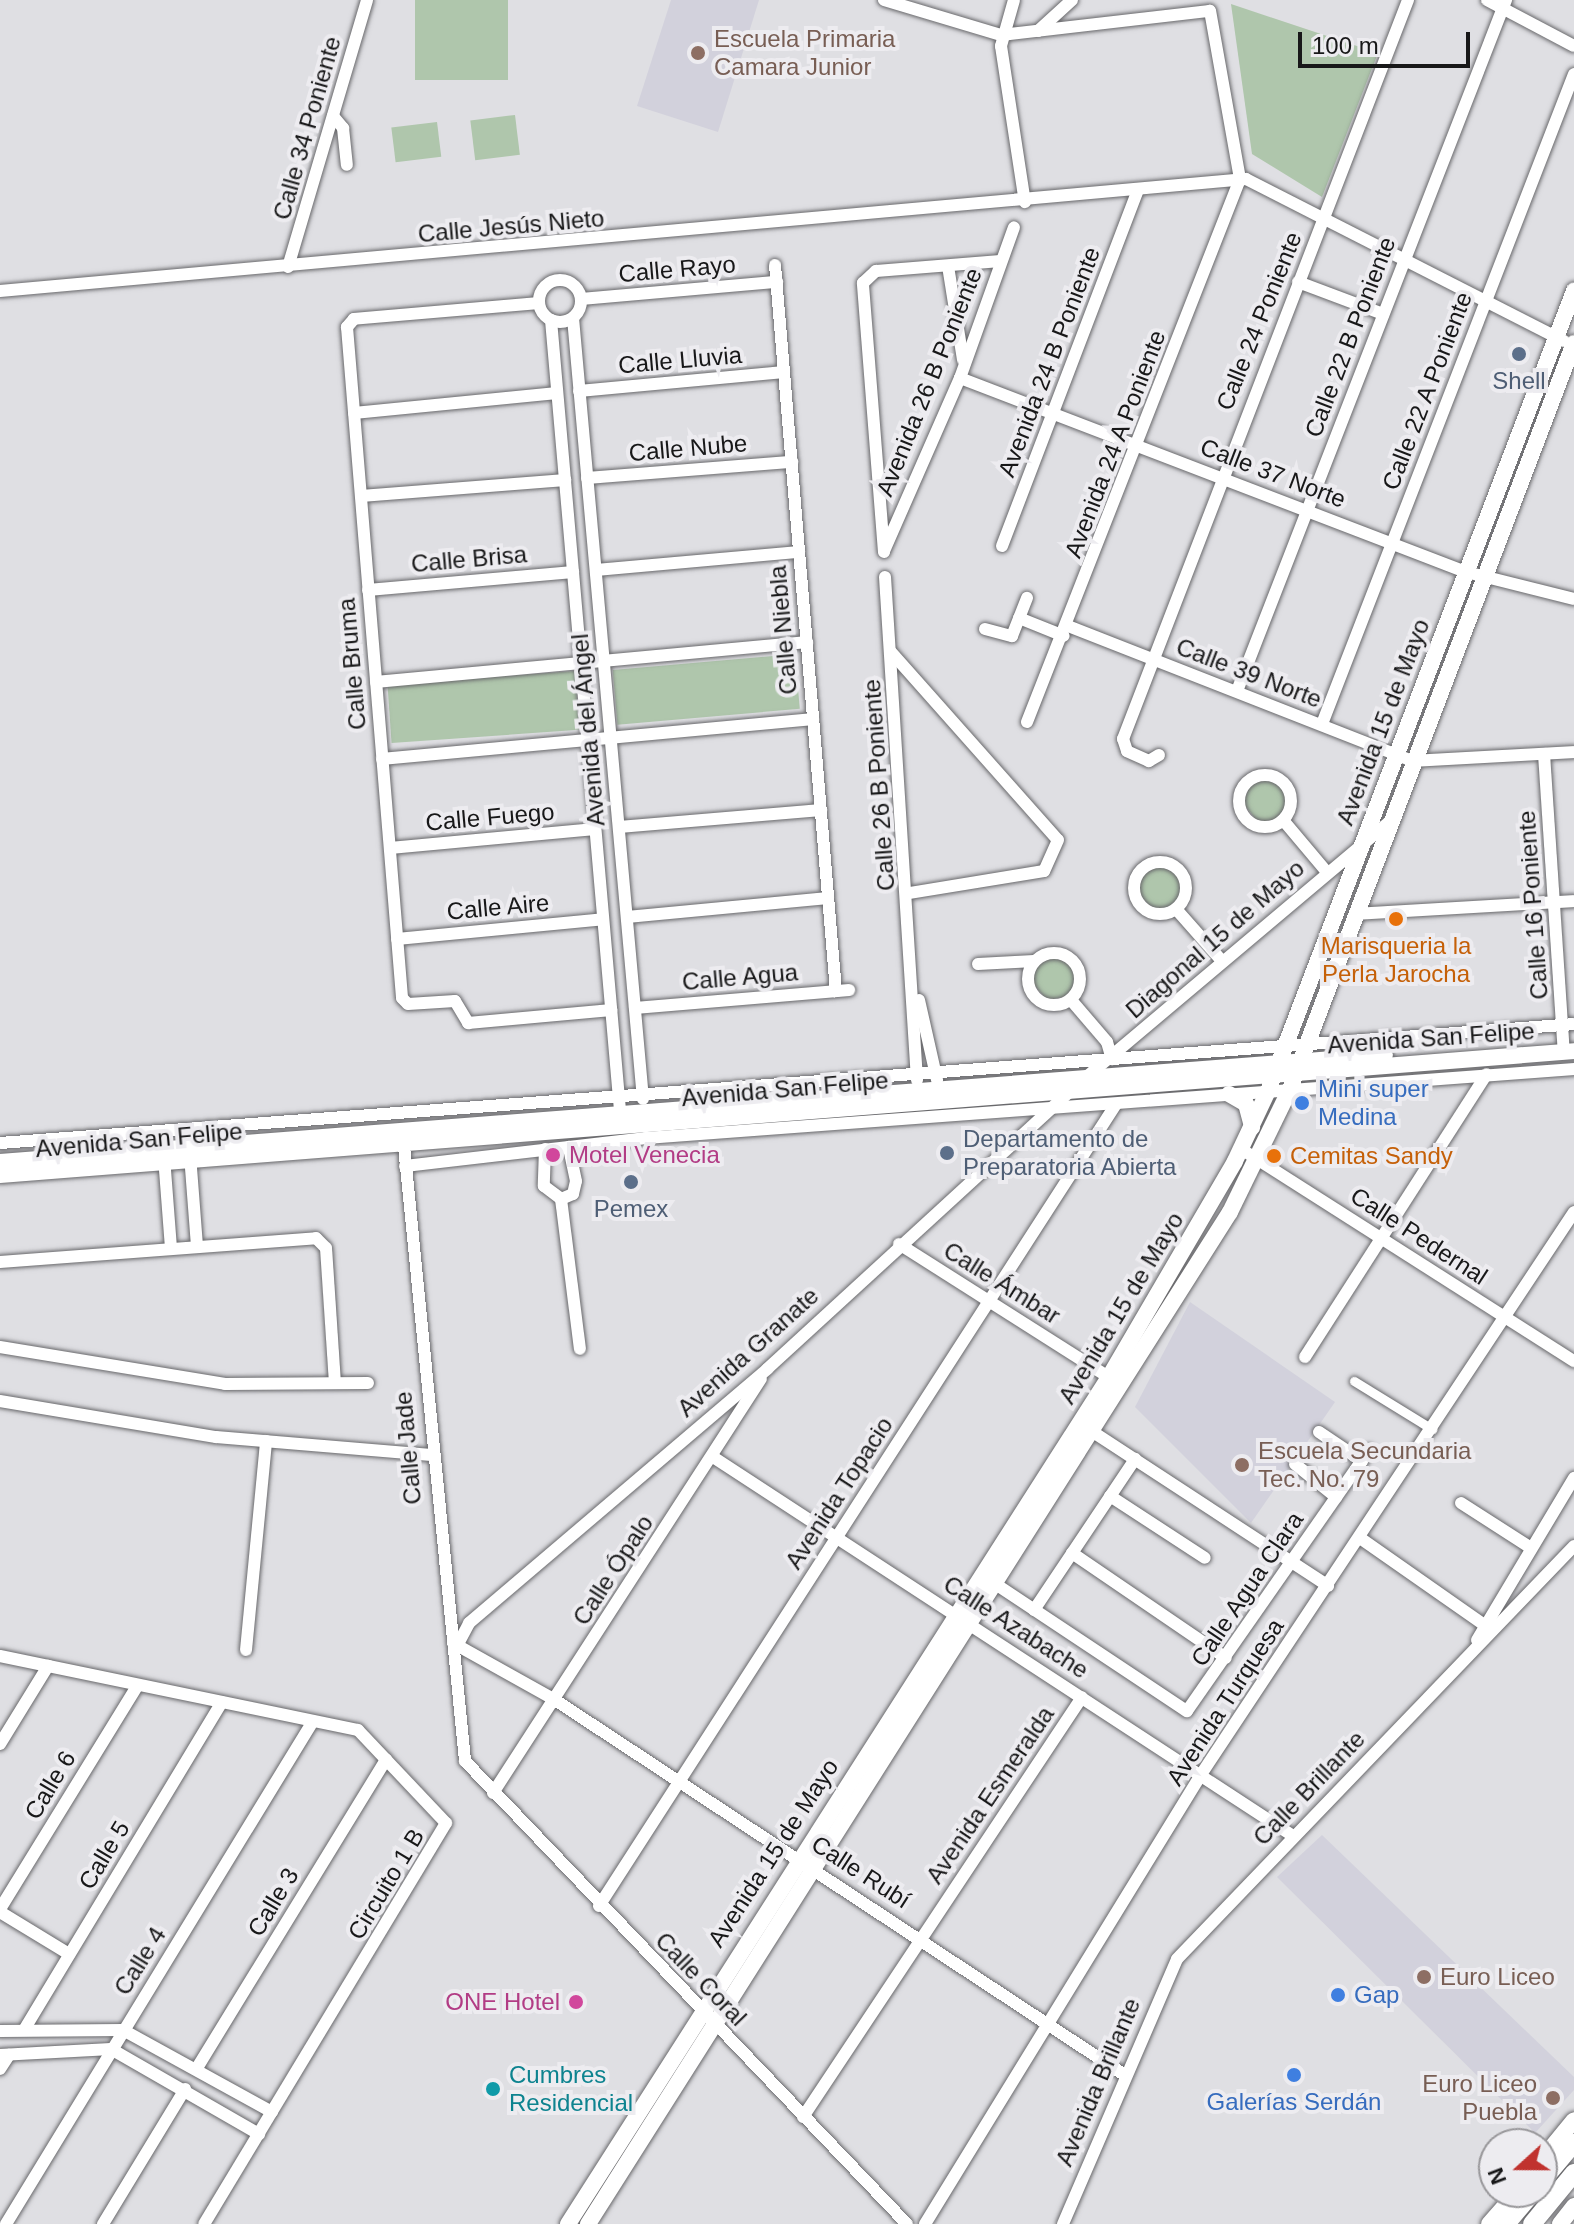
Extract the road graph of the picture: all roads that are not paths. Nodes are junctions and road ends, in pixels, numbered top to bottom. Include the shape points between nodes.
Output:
1 (367, 0) edge
2 (884, 0) edge
3 (1014, 0) edge
4 (1072, 0) edge
5 (1408, 0) edge
6 (1487, 0) edge
7 (1504, 4) edge
8 (1212, 6) edge
9 (1038, 31) junction
10 (1001, 35) junction
11 (1574, 46) edge
12 (1574, 74) edge
13 (333, 116) junction
14 (347, 165) dead end
15 (1240, 179) junction
16 (1137, 192) junction
17 (1025, 202) junction
18 (1324, 216) junction
19 (1014, 227) dead end
20 (1404, 259) junction
21 (1001, 261) junction
22 (775, 265) dead end
23 (948, 266) junction
24 (288, 267) junction
25 (777, 282) junction
26 (1298, 282) junction
27 (0, 291) edge
28 (1574, 291) edge
29 (581, 299) junction
30 (539, 303) junction
31 (1485, 304) junction
32 (1383, 314) junction
33 (573, 318) junction
34 (551, 320) junction
35 (1556, 338) junction
36 (1574, 344) edge
37 (963, 363) junction
38 (784, 372) junction
39 (960, 378) junction
40 (579, 391) junction
41 (557, 393) junction
42 (354, 413) junction
43 (1055, 413) junction
44 (1139, 443) junction
45 (792, 462) junction
46 (1221, 477) junction
47 (587, 478) junction
48 (565, 480) junction
49 (361, 496) junction
50 (1306, 510) junction
51 (1392, 543) junction
52 (1002, 546) dead end
53 (799, 552) junction
54 (596, 570) junction
55 (573, 572) junction
56 (1466, 572) junction
57 (885, 577) dead end
58 (1483, 577) junction
59 (368, 590) junction
60 (1027, 598) dead end
61 (1574, 599) edge
62 (1019, 618) junction
63 (985, 629) dead end
64 (1066, 631) junction
65 (807, 642) junction
66 (891, 652) junction
67 (1153, 659) junction
68 (604, 661) junction
69 (581, 663) junction
70 (376, 682) junction
71 (1237, 691) junction
72 (813, 719) junction
73 (1027, 722) dead end
74 (1322, 724) junction
75 (611, 738) junction
76 (588, 740) junction
77 (1574, 752) edge
78 (1544, 754) junction
79 (1159, 755) dead end
80 (1395, 755) junction
81 (382, 759) junction
82 (1413, 761) junction
83 (821, 810) junction
84 (1283, 820) junction
85 (1389, 822) junction
86 (619, 827) junction
87 (595, 829) junction
88 (1364, 840) junction
89 (390, 848) junction
90 (1326, 871) junction
91 (909, 893) junction
92 (828, 898) junction
93 (1574, 901) edge
94 (1557, 902) junction
95 (1176, 909) junction
96 (1356, 914) junction
97 (627, 917) junction
98 (603, 919) junction
99 (397, 939) junction
100 (1034, 961) junction
101 (1222, 961) junction
102 (978, 964) dead end
103 (842, 990) joint
104 (916, 990) junction
105 (1071, 1000) junction
106 (635, 1008) junction
107 (611, 1010) junction
108 (1569, 1039) edge
109 (932, 1044) junction
110 (914, 1045) junction
111 (1285, 1046) junction
112 (1112, 1059) junction
113 (1298, 1067) junction
114 (1574, 1069) edge
115 (917, 1074) junction
116 (1487, 1074) junction
117 (1273, 1077) junction
118 (1085, 1078) junction
119 (938, 1088) junction
120 (1070, 1091) junction
121 (1229, 1094) junction
122 (643, 1095) junction
123 (618, 1096) junction
124 (917, 1097) junction
125 (1116, 1104) junction
126 (1051, 1108) junction
127 (264, 1123) junction
128 (645, 1125) junction
129 (621, 1127) junction
130 (1252, 1127) junction
131 (403, 1137) junction
132 (266, 1142) junction
133 (563, 1142) junction
134 (0, 1143) edge
135 (545, 1149) junction
136 (1241, 1149) junction
137 (190, 1154) junction
138 (164, 1156) junction
139 (1257, 1158) junction
140 (0, 1162) edge
141 (405, 1166) junction
142 (0, 1175) edge
143 (561, 1199) junction
144 (1574, 1212) edge
145 (1382, 1239) junction
146 (899, 1244) junction
147 (197, 1247) junction
148 (171, 1249) junction
149 (0, 1262) edge
150 (989, 1301) junction
151 (1506, 1317) junction
152 (0, 1347) edge
153 (580, 1349) dead end
154 (1305, 1357) dead end
155 (1574, 1361) edge
156 (767, 1369) junction
157 (1116, 1381) junction
158 (1354, 1381) dead end
159 (335, 1383) junction
160 (368, 1383) dead end
161 (0, 1401) edge
162 (1432, 1429) junction
163 (1093, 1432) junction
164 (1319, 1432) dead end
165 (266, 1441) junction
166 (431, 1455) junction
167 (713, 1457) junction
168 (1135, 1459) junction
169 (1295, 1464) dead end
170 (1574, 1478) edge
171 (1110, 1496) junction
172 (1336, 1497) junction
173 (1461, 1503) dead end
174 (837, 1536) junction
175 (1360, 1538) junction
176 (1574, 1546) edge
177 (1531, 1548) junction
178 (1072, 1553) junction
179 (1205, 1558) dead end
180 (1291, 1562) junction
181 (997, 1585) junction
182 (1328, 1586) junction
183 (1034, 1610) junction
184 (956, 1613) junction
185 (971, 1624) junction
186 (1488, 1629) junction
187 (452, 1642) junction
188 (246, 1650) dead end
189 (0, 1656) edge
190 (1226, 1658) junction
191 (48, 1666) junction
192 (138, 1685) junction
193 (1082, 1697) junction
194 (555, 1700) junction
195 (222, 1702) junction
196 (313, 1721) junction
197 (0, 1744) edge
198 (386, 1759) junction
199 (465, 1761) joint
200 (1202, 1773) junction
201 (679, 1781) junction
202 (493, 1793) junction
203 (1293, 1836) junction
204 (798, 1858) junction
205 (813, 1868) junction
206 (599, 1906) junction
207 (0, 1911) edge
208 (921, 1938) junction
209 (69, 1954) junction
210 (1177, 1959) joint
211 (706, 2017) junction
212 (1051, 2021) junction
213 (24, 2030) junction
214 (123, 2030) junction
215 (0, 2031) edge
216 (111, 2049) junction
217 (4, 2055) edge
218 (197, 2068) junction
219 (0, 2069) edge
220 (1123, 2074) junction
221 (185, 2089) junction
222 (272, 2112) junction
223 (803, 2117) junction
224 (1574, 2120) edge
225 (259, 2134) junction
226 (1558, 2140) edge
227 (1574, 2143) edge
228 (1558, 2162) edge
229 (1574, 2173) edge
230 (1574, 2206) edge
231 (1503, 2208) edge
232 (1520, 2208) edge
233 (1541, 2221) edge
234 (6, 2224) edge
235 (103, 2224) edge
236 (204, 2224) edge
237 (568, 2224) edge
238 (588, 2224) edge
239 (907, 2224) edge
240 (925, 2224) edge
241 (1063, 2224) edge
242 (1489, 2224) edge
243 (1506, 2224) edge
244 (1560, 2224) edge

1 - 13 street, Calle 34 Poniente
2 - 10 street
3 - 10 street
4 - 9 street
5 - 18 street, Calle 24 Poniente
6 - 7 street
7 - 11 street
7 - 20 street, Calle 22 B Poniente
8 - 9 street
8 - 15 street
9 - 10 street
10 - 17 street
12 - 31 street, Calle 22 A Poniente
13 - 14 street via 343,128
13 - 24 street, Calle 34 Poniente
15 - 16 street, Calle Jesús Nieto
15 - 18 street
15 - 44 street, Avenida 24 A Poniente
16 - 17 street, Calle Jesús Nieto
16 - 43 street, Avenida 24 B Poniente
17 - 24 street, Calle Jesús Nieto
18 - 20 street
18 - 26 street, Calle 24 Poniente
19 - 21 street, Avenida 26 B Poniente
20 - 31 street
20 - 32 street, Calle 22 B Poniente
21 - 23 street
21 - 37 street, Avenida 26 B Poniente
22 - 25 street, Calle Niebla
23 - 37 street
23 - 39 street, Avenida 26 B Poniente via 866,277 884,552
24 - 27 street, Calle Jesús Nieto
25 - 29 street, Calle Rayo
25 - 38 street, Calle Niebla
26 - 32 street
26 - 46 street, Calle 24 Poniente
28 - 35 main road, Avenida 15 de Mayo
29 - 30 street via 570,282 556,280 544,287
29 - 33 street
30 - 34 street
30 - 42 street, Calle Bruma via 348,321
31 - 35 street
31 - 51 street, Calle 22 A Poniente
32 - 50 street, Calle 22 B Poniente
33 - 34 street
33 - 40 street, Avenida del Ángel
34 - 41 street, Avenida del Ángel
35 - 36 street
35 - 56 main road, Avenida 15 de Mayo
36 - 58 main road, Avenida 15 de Mayo
37 - 39 street, Avenida 26 B Poniente
38 - 40 street, Calle Lluvia
38 - 45 street, Calle Niebla
39 - 43 street, Calle 37 Norte
40 - 47 street, Avenida del Ángel
41 - 42 street
41 - 48 street, Avenida del Ángel
42 - 49 street, Calle Bruma
43 - 44 street, Calle 37 Norte
43 - 52 street, Avenida 24 B Poniente
44 - 46 street, Calle 37 Norte
44 - 64 street, Avenida 24 A Poniente
45 - 47 street, Calle Nube
45 - 53 street, Calle Niebla
46 - 50 street, Calle 37 Norte
46 - 67 street, Calle 24 Poniente
47 - 54 street, Avenida del Ángel
48 - 49 street
48 - 55 street, Avenida del Ángel
49 - 59 street, Calle Bruma
50 - 51 street, Calle 37 Norte
50 - 71 street, Calle 22 B Poniente
51 - 56 street, Calle 37 Norte
51 - 74 street, Calle 22 A Poniente
53 - 54 street
53 - 65 street, Calle Niebla
54 - 68 street, Avenida del Ángel
55 - 59 street, Calle Brisa
55 - 69 street, Avenida del Ángel
56 - 58 street, Calle 37 Norte
56 - 80 main road, Avenida 15 de Mayo
57 - 66 street, Calle 26 B Poniente
58 - 61 street, Calle 37 Norte
58 - 82 main road, Avenida 15 de Mayo
59 - 70 street, Calle Bruma
60 - 62 street
62 - 63 street via 1012,636
62 - 64 street, Calle 39 Norte
64 - 67 street, Calle 39 Norte
64 - 73 street, Avenida 24 A Poniente
65 - 68 street
65 - 72 street, Calle Niebla
66 - 91 street, Calle 26 B Poniente
66 - 91 street via 1058,840 1044,871
67 - 71 street, Calle 39 Norte
67 - 79 street, Calle 24 Poniente via 1123,743 1149,761
68 - 69 street
68 - 75 street, Avenida del Ángel
69 - 70 street
69 - 76 street, Avenida del Ángel
70 - 81 street, Calle Bruma
71 - 74 street, Calle 39 Norte
72 - 75 street
72 - 83 street, Calle Niebla
74 - 80 street, Calle 39 Norte
75 - 76 street
75 - 86 street, Avenida del Ángel
76 - 81 street
76 - 87 street, Avenida del Ángel
77 - 78 street
78 - 82 street
78 - 94 street, Calle 16 Poniente
80 - 82 street, Calle 39 Norte
80 - 88 main road, Avenida 15 de Mayo
81 - 89 street, Calle Bruma
82 - 85 main road, Avenida 15 de Mayo
83 - 86 street
83 - 92 street, Calle Niebla
84 - 84 street via 1291,804 1280,780 1263,775 1247,781 1239,807 1249,822 1266,827
84 - 90 street
85 - 88 street, Diagonal 15 de Mayo
85 - 96 main road, Avenida 15 de Mayo
86 - 97 street, Avenida del Ángel
87 - 89 street, Calle Fuego
87 - 98 street, Avenida del Ángel
88 - 90 street, Diagonal 15 de Mayo
88 - 111 main road, Avenida 15 de Mayo
89 - 99 street, Calle Bruma
90 - 101 street, Diagonal 15 de Mayo
91 - 104 street, Calle 26 B Poniente
92 - 97 street
92 - 103 street, Calle Niebla
93 - 94 street
94 - 96 street
94 - 108 street, Calle 16 Poniente
95 - 95 street via 1186,892 1181,873 1166,863 1139,871 1133,890 1141,907 1158,915
95 - 101 street
96 - 113 main road, Avenida 15 de Mayo
97 - 106 street, Avenida del Ángel
98 - 99 street, Calle Aire
98 - 107 street, Avenida del Ángel
99 - 107 street, Calle Bruma via 404,1003 455,1001 468,1023
100 - 102 street
100 - 105 street via 1028,979 1035,997 1052,1005
100 - 105 street via 1051,952 1076,964 1080,983
101 - 112 street, Diagonal 15 de Mayo
103 - 106 street, Calle Agua
104 - 109 street, Calle 26 B Poniente
104 - 110 street, Calle 26 B Poniente
105 - 112 street via 1107,1042
106 - 122 street, Avenida del Ángel
107 - 123 street, Avenida del Ángel
108 - 113 main road, Avenida San Felipe
108 - 113 street, Avenida San Felipe
109 - 110 street
109 - 119 street, Calle 26 B Poniente
110 - 115 street, Calle 26 B Poniente
111 - 112 street, Avenida San Felipe
111 - 113 street, Avenida San Felipe
111 - 117 main road, Avenida 15 de Mayo
112 - 118 street, Diagonal 15 de Mayo
112 - 119 street, Avenida San Felipe
113 - 116 street, Avenida San Felipe
113 - 117 main road, Avenida San Felipe
113 - 117 street, Avenida San Felipe
113 - 139 main road, Avenida 15 de Mayo
114 - 116 street, Avenida San Felipe
115 - 119 street, Avenida San Felipe
115 - 122 street, Avenida San Felipe
115 - 124 street, Calle 26 B Poniente
116 - 145 street
117 - 118 main road, Avenida San Felipe
117 - 120 main road, Avenida San Felipe
117 - 121 street, Avenida San Felipe
117 - 130 main road, Avenida 15 de Mayo
118 - 119 main road, Avenida San Felipe
118 - 120 street, Diagonal 15 de Mayo
119 - 120 main road, Avenida San Felipe
119 - 124 main road, Avenida San Felipe
120 - 126 street, Avenida Granate
121 - 125 street, Avenida San Felipe
121 - 130 main road via 1246,1104
122 - 123 street, Avenida San Felipe
122 - 128 street, Avenida del Ángel
123 - 127 street, Avenida San Felipe
123 - 129 street, Avenida del Ángel
124 - 128 main road, Avenida San Felipe
125 - 126 street, Avenida San Felipe
125 - 150 street, Avenida Topacio
126 - 128 street, Avenida San Felipe
126 - 146 street, Avenida Granate
127 - 132 street
127 - 134 street, Avenida San Felipe
128 - 129 main road, Avenida San Felipe
129 - 131 main road, Avenida San Felipe
129 - 133 main road, Avenida San Felipe
130 - 136 main road, Avenida 15 de Mayo
131 - 132 main road, Avenida San Felipe
131 - 133 main road, Avenida San Felipe
131 - 137 main road, Avenida San Felipe
131 - 141 street, Calle Jade
132 - 137 main road, Avenida San Felipe
133 - 135 street, Avenida San Felipe
133 - 143 street via 576,1181 573,1194
135 - 141 street, Avenida San Felipe
135 - 143 street via 544,1186
136 - 139 street, Calle Pedernal
136 - 157 main road, Avenida 15 de Mayo
137 - 138 main road, Avenida San Felipe
137 - 147 street
138 - 140 main road, Avenida San Felipe
138 - 142 main road, Avenida San Felipe
138 - 148 street
139 - 145 street, Calle Pedernal
139 - 157 main road, Avenida 15 de Mayo
141 - 166 street, Calle Jade
143 - 153 street
144 - 151 street, Avenida Turquesa
145 - 151 street, Calle Pedernal
145 - 154 street
146 - 150 street, Calle Ámbar
146 - 156 street, Avenida Granate
147 - 148 street
147 - 159 street via 322,1242
148 - 149 street
150 - 157 street, Calle Ámbar
150 - 174 street, Avenida Topacio
151 - 155 street, Calle Pedernal
151 - 162 street, Avenida Turquesa
152 - 159 street via 225,1384
156 - 167 street, Calle Ópalo
156 - 187 street, Avenida Granate
157 - 163 main road, Avenida 15 de Mayo
157 - 184 main road, Avenida 15 de Mayo
158 - 162 street
159 - 160 street
161 - 165 street
162 - 175 street, Avenida Turquesa
163 - 168 street
163 - 181 main road, Avenida 15 de Mayo
164 - 172 street, Calle Agua Clara via 1366,1455
165 - 166 street
165 - 188 street
166 - 187 street, Calle Jade
167 - 174 street, Calle Azabache
167 - 194 street, Calle Ópalo
168 - 171 street
168 - 180 street
169 - 172 street
170 - 177 street
171 - 178 street
171 - 179 street
172 - 180 street, Calle Agua Clara
173 - 177 street
174 - 184 street, Calle Azabache
174 - 201 street, Avenida Topacio
175 - 182 street, Avenida Turquesa
175 - 186 street
176 - 186 street, Calle Brillante
177 - 186 street
178 - 183 street
178 - 190 street
180 - 182 street
180 - 190 street, Calle Agua Clara
181 - 183 street
181 - 185 main road, Avenida 15 de Mayo
182 - 200 street, Avenida Turquesa
183 - 190 street, Calle Agua Clara via 1187,1711
184 - 185 street, Calle Azabache
184 - 204 main road, Avenida 15 de Mayo
185 - 193 street, Calle Azabache
185 - 205 main road, Avenida 15 de Mayo
186 - 203 street, Calle Brillante
187 - 194 street, Calle Rubí
187 - 199 street, Calle Jade
189 - 191 street, Circuito 1 B
191 - 192 street, Circuito 1 B
191 - 197 street
192 - 195 street, Circuito 1 B
192 - 207 street, Calle 6
193 - 200 street, Calle Azabache
193 - 208 street, Avenida Esmeralda
194 - 201 street, Calle Rubí
194 - 202 street, Calle Ópalo
195 - 196 street, Circuito 1 B
195 - 209 street, Calle 5
196 - 198 street, Circuito 1 B via 358,1730
196 - 214 street, Calle 4
198 - 218 street, Calle 3
198 - 222 street, Circuito 1 B via 439,1812 444,1832
199 - 202 street, Calle Coral
200 - 203 street, Calle Azabache
200 - 212 street, Avenida Turquesa
201 - 204 street, Calle Rubí
201 - 206 street, Avenida Topacio
202 - 206 street, Calle Coral
203 - 210 street, Calle Brillante
204 - 205 street, Calle Rubí
204 - 211 main road, Avenida 15 de Mayo
205 - 208 street, Calle Rubí
205 - 211 main road, Avenida 15 de Mayo
206 - 211 street, Calle Coral
207 - 209 street
208 - 212 street, Calle Rubí
208 - 223 street, Avenida Esmeralda
209 - 213 street, Calle 5
210 - 220 street, Avenida Brillante
211 - 223 street, Calle Coral
211 - 237 main road, Avenida 15 de Mayo
211 - 238 main road, Avenida 15 de Mayo
212 - 220 street, Calle Rubí
212 - 240 street, Avenida Turquesa
213 - 214 street
213 - 215 street
214 - 216 street, Calle 4
214 - 218 street
216 - 217 street
216 - 221 street
216 - 234 street, Calle 4
217 - 219 street
218 - 222 street
220 - 241 street, Avenida Brillante
221 - 225 street
221 - 235 street
222 - 225 street, Circuito 1 B
223 - 239 street, Calle Coral
224 - 226 main road
225 - 236 street, Circuito 1 B
227 - 228 main road
229 - 233 main road
230 - 244 main road
231 - 242 main road
232 - 243 main road

